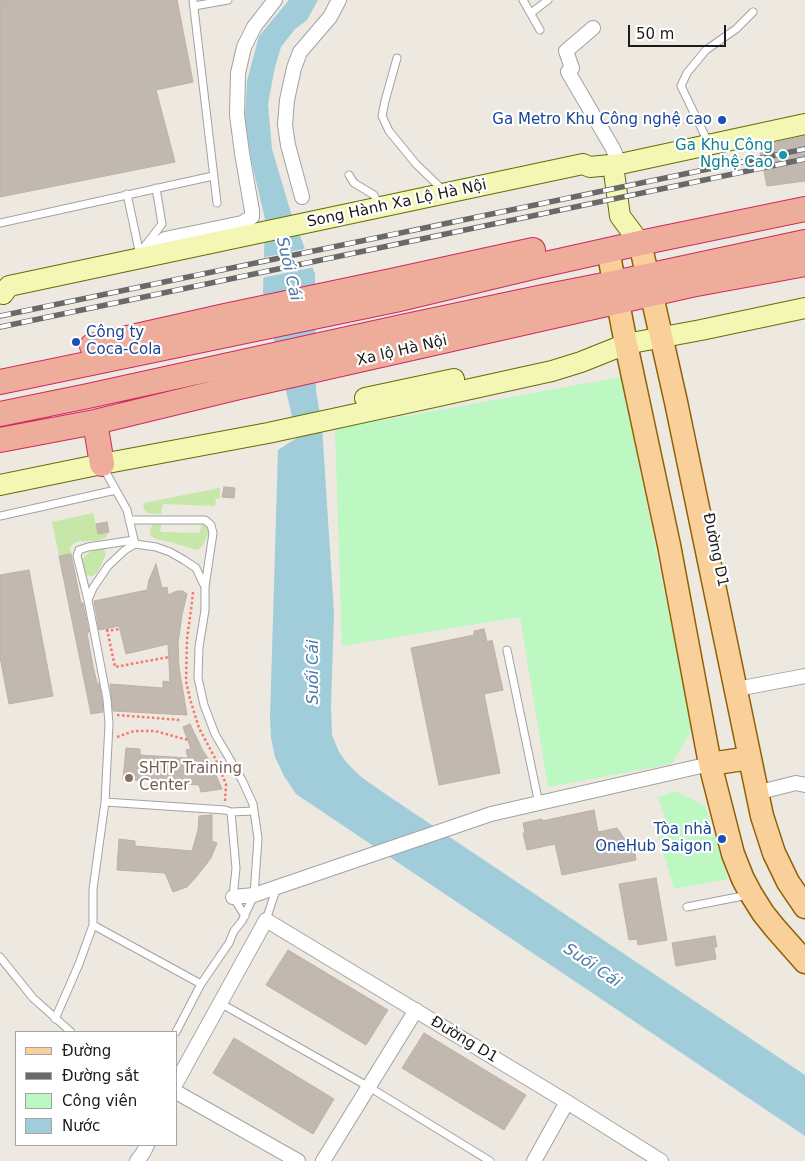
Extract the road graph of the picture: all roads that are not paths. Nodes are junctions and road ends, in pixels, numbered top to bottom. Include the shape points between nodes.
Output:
1 (228, 0) edge
2 (275, 0) edge
3 (339, 0) edge
4 (523, 0) edge
5 (548, 0) edge
6 (194, 3) edge
7 (753, 12) dead end
8 (531, 13) junction
9 (593, 28) dead end
10 (540, 30) dead end
11 (397, 58) dead end
12 (805, 124) edge
13 (709, 145) junction
14 (616, 164) junction
15 (590, 167) junction
16 (349, 174) dead end
17 (213, 176) junction
18 (156, 188) junction
19 (446, 193) junction
20 (127, 194) junction
21 (302, 197) dead end
22 (217, 203) dead end
23 (805, 208) edge
24 (370, 213) junction
25 (0, 223) edge
26 (623, 234) junction
27 (805, 242) edge
28 (227, 245) junction
29 (140, 255) junction
30 (805, 264) edge
31 (650, 285) junction
32 (616, 293) junction
33 (2, 294) edge
34 (543, 297) junction
35 (805, 308) edge
36 (584, 310) junction
37 (662, 337) junction
38 (626, 344) junction
39 (0, 376) edge
40 (0, 414) edge
41 (94, 422) junction
42 (0, 440) edge
43 (100, 457) junction
44 (0, 472) edge
45 (0, 484) edge
46 (116, 490) junction
47 (0, 516) edge
48 (130, 520) junction
49 (135, 542) junction
50 (205, 587) junction
51 (88, 600) junction
52 (507, 650) dead end
53 (805, 676) edge
54 (740, 695) junction
55 (750, 758) junction
56 (710, 764) junction
57 (802, 786) edge
58 (756, 793) junction
59 (105, 802) junction
60 (539, 804) junction
61 (254, 811) junction
62 (231, 812) junction
63 (762, 816) junction
64 (804, 886) edge
65 (277, 887) junction
66 (751, 894) junction
67 (254, 895) junction
68 (233, 897) junction
69 (687, 907) dead end
70 (805, 907) edge
71 (763, 913) junction
72 (245, 916) junction
73 (266, 920) junction
74 (93, 925) junction
75 (0, 957) edge
76 (805, 962) edge
77 (805, 974) edge
78 (202, 984) junction
79 (220, 1003) junction
80 (416, 1010) junction
81 (55, 1019) junction
82 (70, 1031) edge
83 (177, 1031) edge
84 (178, 1078) edge
85 (369, 1087) junction
86 (178, 1093) edge
87 (567, 1102) junction
88 (146, 1146) edge
89 (137, 1161) edge
90 (298, 1161) edge
91 (323, 1161) edge
92 (490, 1161) edge
93 (534, 1161) edge
94 (661, 1161) edge

1 - 6 lane
2 - 29 street via 254,27 244,47 238,73 237,115 252,217 242,223 165,239
3 - 21 street via 330,17 300,52 287,100 285,125 288,145
4 - 8 lane
5 - 8 lane
6 - 17 lane
7 - 13 lane via 736,29 706,50 681,86
8 - 10 lane
9 - 14 street via 566,51 572,68 568,72 612,147
11 - 19 lane via 382,116 389,132
12 - 13 main road, Song Hành Xa Lộ Hà Nội
13 - 14 main road, Song Hành Xa Lộ Hà Nội
14 - 15 main road, Song Hành Xa Lộ Hà Nội
14 - 26 main road, Đường D1
15 - 19 main road, Song Hành Xa Lộ Hà Nội via 583,164
15 - 24 main road, Song Hành Xa Lộ Hà Nội via 586,173
16 - 24 lane via 354,183 374,195
17 - 18 lane
17 - 22 lane
18 - 20 lane
18 - 29 lane via 162,224
19 - 24 main road, Song Hành Xa Lộ Hà Nội
20 - 25 lane
20 - 29 lane
23 - 26 highway
24 - 28 main road, Song Hành Xa Lộ Hà Nội
26 - 31 main road, Đường D1
26 - 32 main road, Đường D1
26 - 39 highway via 537,266 227,325
27 - 31 highway, Xa lộ Hà Nội
28 - 29 main road, Song Hành Xa Lộ Hà Nội
28 - 33 main road, Song Hành Xa Lộ Hà Nội via 12,296
29 - 33 main road, Song Hành Xa Lộ Hà Nội via 9,286
30 - 31 highway, Xa lộ Hà Nội via 690,285
31 - 32 highway, Xa lộ Hà Nội
31 - 37 main road, Đường D1
32 - 34 highway, Xa lộ Hà Nội
32 - 36 highway, Xa lộ Hà Nội
32 - 38 main road, Đường D1
34 - 36 highway
34 - 40 highway, Xa lộ Hà Nội
35 - 37 main road
36 - 41 highway, Xa lộ Hà Nội
37 - 38 main road
37 - 54 main road, Đường D1
38 - 43 main road via 552,371 420,393 265,427
38 - 56 main road, Đường D1 via 669,545
41 - 42 highway, Xa lộ Hà Nội
41 - 43 highway
43 - 44 main road
43 - 45 main road
43 - 46 lane
46 - 47 lane
46 - 48 lane
48 - 49 lane
48 - 50 lane via 205,520 211,525 213,533
49 - 50 lane via 170,552 184,560 196,568
49 - 51 lane via 108,566
49 - 51 lane via 79,550 77,556
50 - 61 lane via 198,678 215,734 242,780
51 - 59 lane via 110,724
52 - 60 lane
53 - 54 street
54 - 55 main road, Đường D1
55 - 56 main road
55 - 58 main road, Đường D1
56 - 60 street
56 - 66 main road, Đường D1 via 733,854
57 - 58 street
58 - 63 main road, Đường D1
59 - 62 lane
59 - 74 lane via 93,889
60 - 65 street via 491,814
61 - 62 lane
61 - 67 lane via 258,838
62 - 68 lane via 236,868
63 - 64 main road via 777,826 797,878
63 - 70 main road, Đường D1 via 777,860
65 - 67 street
65 - 73 lane
66 - 69 lane
66 - 71 main road, Đường D1
67 - 68 street
67 - 72 lane
68 - 72 lane
71 - 76 main road, Đường D1
71 - 77 main road, Đường D1 via 770,935
72 - 78 lane
73 - 79 street
73 - 80 street, Đường D1
74 - 78 lane
74 - 81 lane
75 - 81 lane via 33,998
78 - 83 lane
79 - 84 street
79 - 85 lane
80 - 85 street
80 - 87 street, Đường D1
81 - 82 lane
85 - 91 street
85 - 92 lane
86 - 90 street
87 - 93 street
87 - 94 street, Đường D1
88 - 89 street

